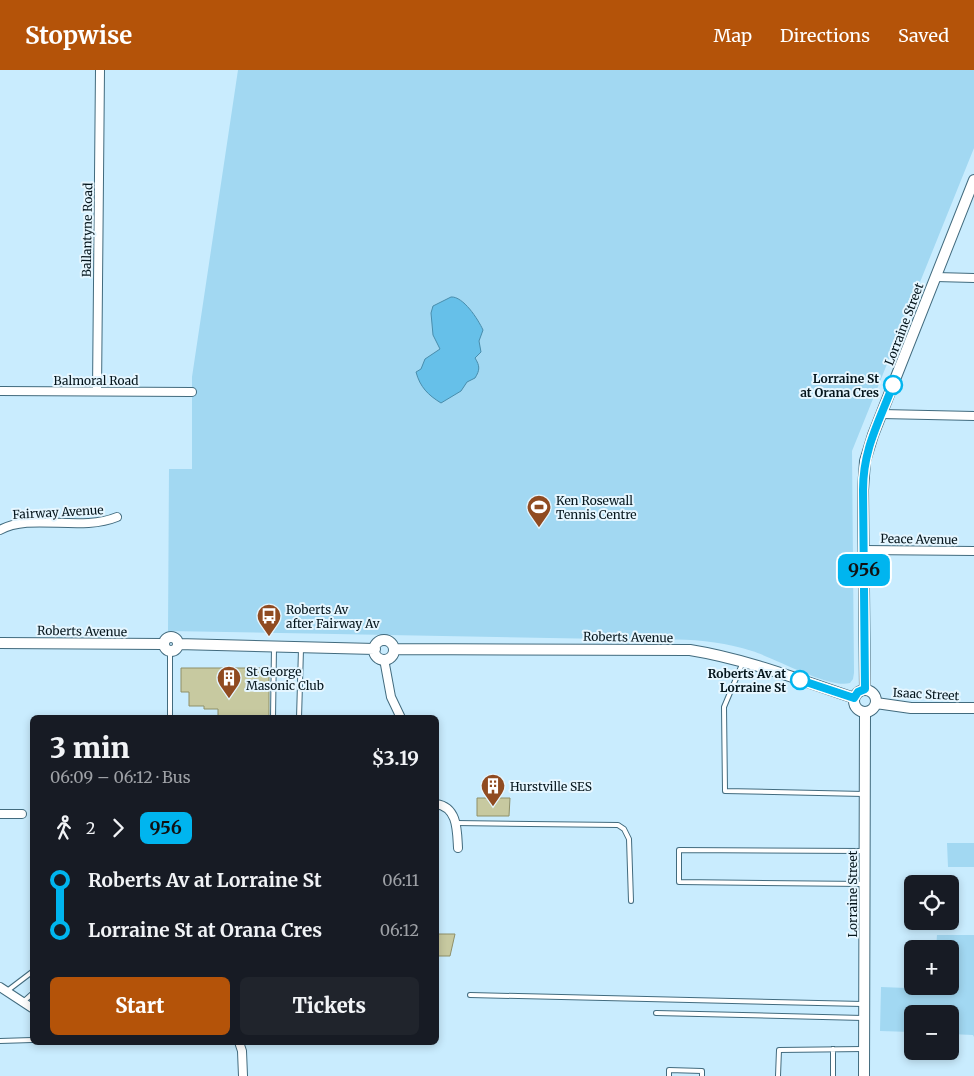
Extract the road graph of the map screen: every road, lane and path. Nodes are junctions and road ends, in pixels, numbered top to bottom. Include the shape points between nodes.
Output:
1 (100, 70) edge
2 (974, 180) edge
3 (936, 277) junction
4 (974, 278) edge
5 (0, 391) edge
6 (97, 391) junction
7 (192, 392) dead end
8 (882, 414) junction
9 (974, 416) edge
10 (117, 517) dead end
11 (0, 530) edge
12 (864, 550) junction
13 (974, 551) edge
14 (0, 643) edge
15 (274, 646) junction
16 (170, 647) junction
17 (301, 647) junction
18 (375, 649) junction
19 (394, 649) junction
20 (384, 659) junction
21 (743, 661) junction
22 (865, 689) junction
23 (854, 698) junction
24 (876, 703) junction
25 (974, 708) edge
26 (865, 712) junction
27 (170, 715) edge
28 (273, 715) edge
29 (299, 715) edge
30 (400, 715) edge
31 (864, 794) junction
32 (439, 804) edge
33 (0, 814) edge
34 (22, 814) dead end
35 (456, 823) junction
36 (458, 848) dead end
37 (864, 851) junction
38 (864, 884) junction
39 (631, 901) dead end
40 (30, 973) edge
41 (4, 989) edge
42 (470, 994) dead end
43 (30, 996) edge
44 (23, 1002) junction
45 (864, 1004) junction
46 (30, 1007) edge
47 (656, 1013) dead end
48 (864, 1018) junction
49 (30, 1040) edge
50 (0, 1041) edge
51 (240, 1045) edge
52 (833, 1049) junction
53 (864, 1049) junction
54 (243, 1076) edge
55 (669, 1076) edge
56 (702, 1076) edge
57 (778, 1076) edge
58 (833, 1076) edge
59 (864, 1076) edge

1 - 6 street, Ballantyne Road
2 - 3 street, Lorraine Street
3 - 4 street
3 - 8 street, Lorraine Street
5 - 6 street, Balmoral Road
6 - 7 street, Balmoral Road
8 - 9 street
8 - 12 street, Lorraine Street via 864,461
10 - 11 street, Fairway Avenue via 89,524 10,525
12 - 13 street, Peace Avenue
12 - 22 street, Lorraine Street
14 - 16 street, Roberts Avenue
15 - 16 street, Roberts Avenue
15 - 17 street, Roberts Avenue
15 - 28 lane
16 - 27 lane
17 - 18 street, Roberts Avenue
17 - 29 lane
18 - 19 street, Roberts Avenue via 377,643 386,640
18 - 20 street via 378,657
19 - 20 street via 390,658
19 - 21 street, Roberts Avenue via 690,650
20 - 30 street via 391,697
21 - 23 street, Roberts Avenue
21 - 31 lane via 724,707 724,791
22 - 23 street
22 - 24 street via 874,693
23 - 26 street via 856,708
24 - 25 street, Isaac Street via 912,708
24 - 26 street via 874,708
26 - 31 street, Lorraine Street
31 - 37 street, Lorraine Street
32 - 35 street via 450,809
33 - 34 street
35 - 36 street
35 - 39 lane via 618,825 629,839
37 - 38 street, Lorraine Street
37 - 38 lane via 679,850 678,882
38 - 45 street, Lorraine Street
40 - 41 lane
41 - 44 street
42 - 45 lane
43 - 44 lane
44 - 46 street
45 - 48 street, Lorraine Street
47 - 48 lane
48 - 53 street, Lorraine Street
49 - 50 lane
51 - 54 street
52 - 53 lane
52 - 57 lane via 778,1050
52 - 58 lane
53 - 59 street, Lorraine Street
55 - 56 lane via 669,1070 702,1071

